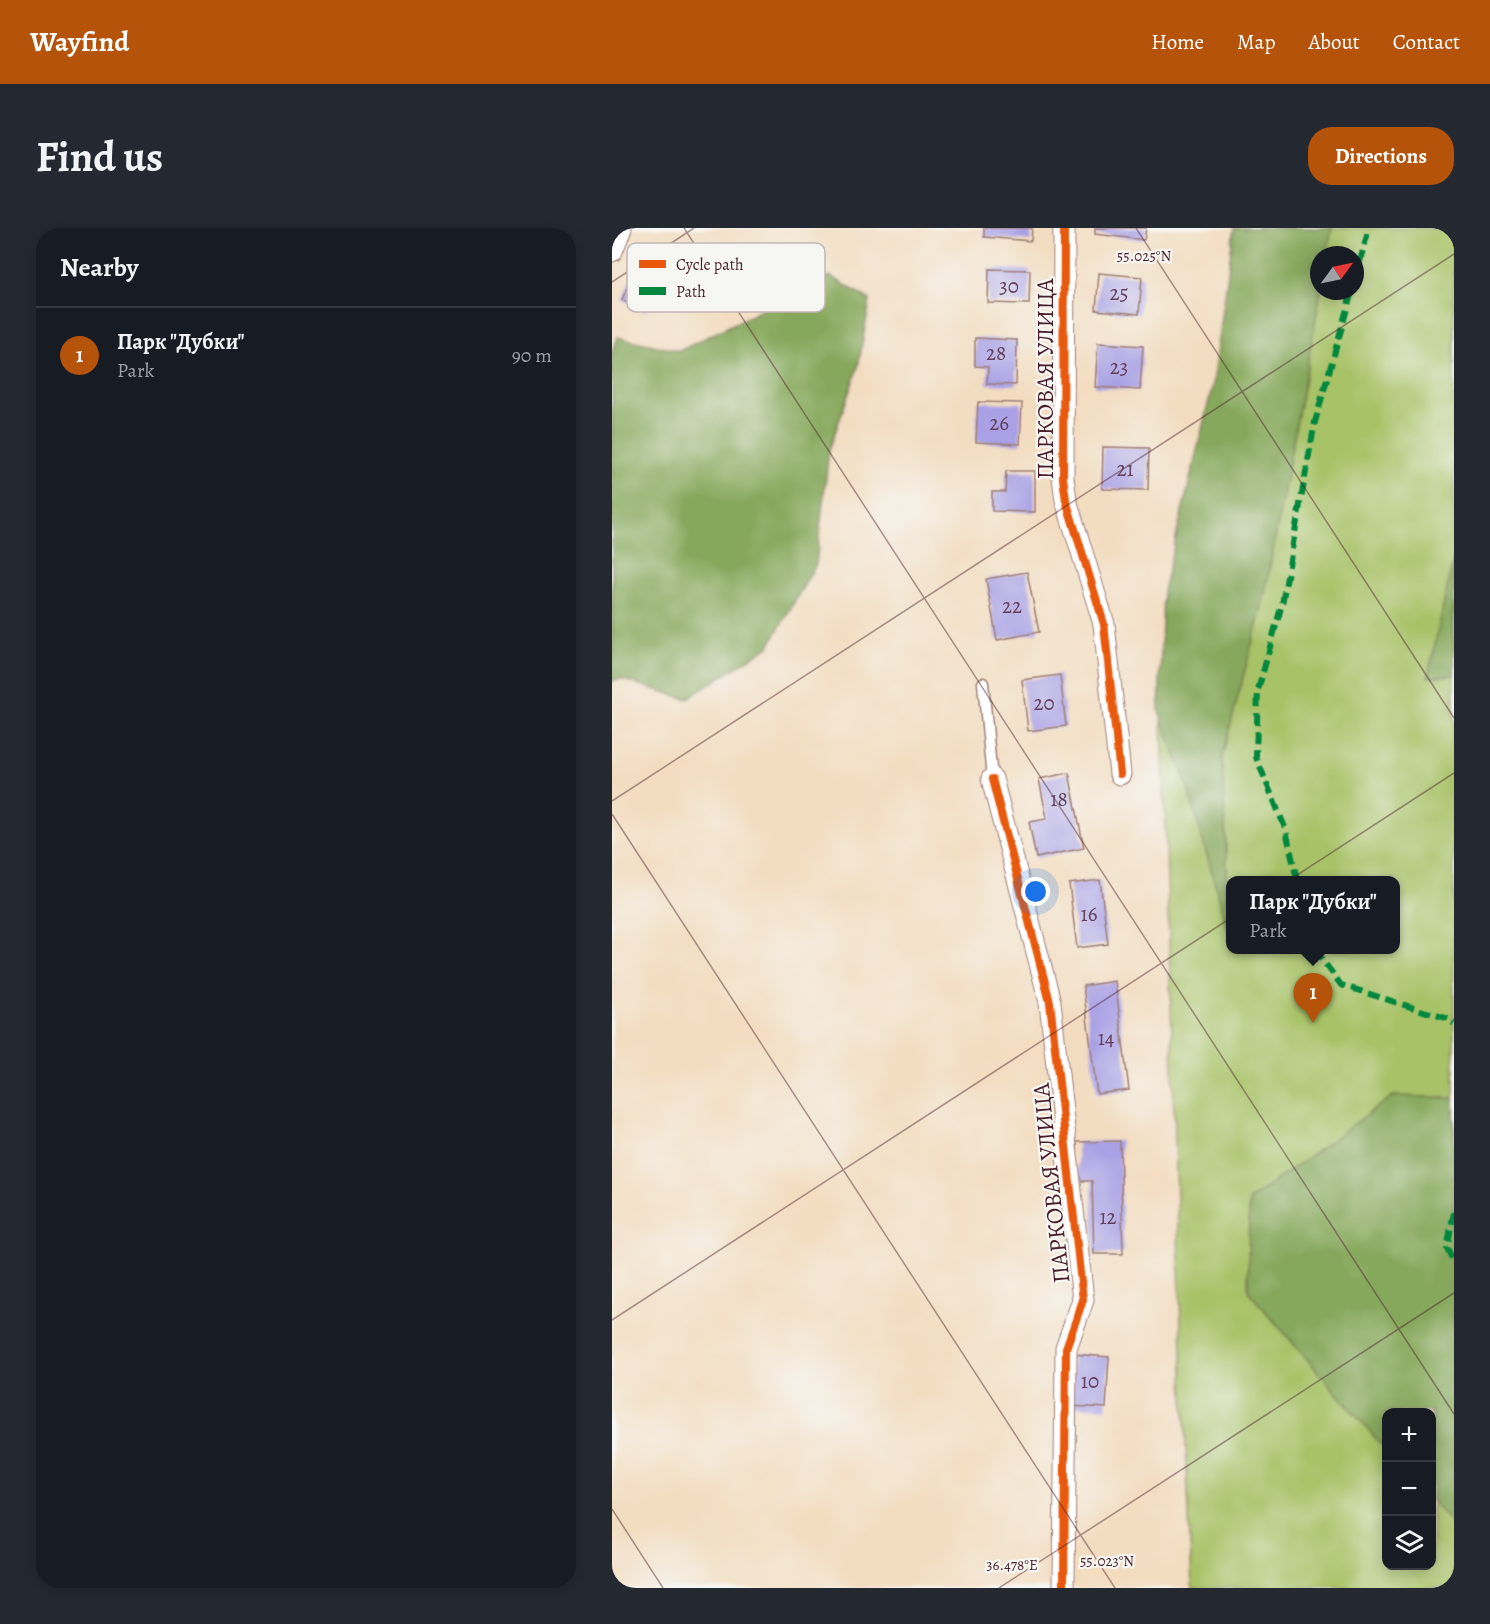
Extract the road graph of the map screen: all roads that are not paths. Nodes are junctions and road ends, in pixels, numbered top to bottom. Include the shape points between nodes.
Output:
1 (621, 228) edge
2 (1064, 228) edge
3 (612, 251) edge
4 (983, 683) dead end
5 (1120, 774) dead end
6 (992, 779) joint
7 (1064, 1588) edge

1 - 3 street
2 - 5 street, ПАРКОВАЯ УЛИЦА via 1063,478 1066,500 1104,624
4 - 6 lane
6 - 7 street, ПАРКОВАЯ УЛИЦА via 1050,1002 1083,1300 1066,1348

